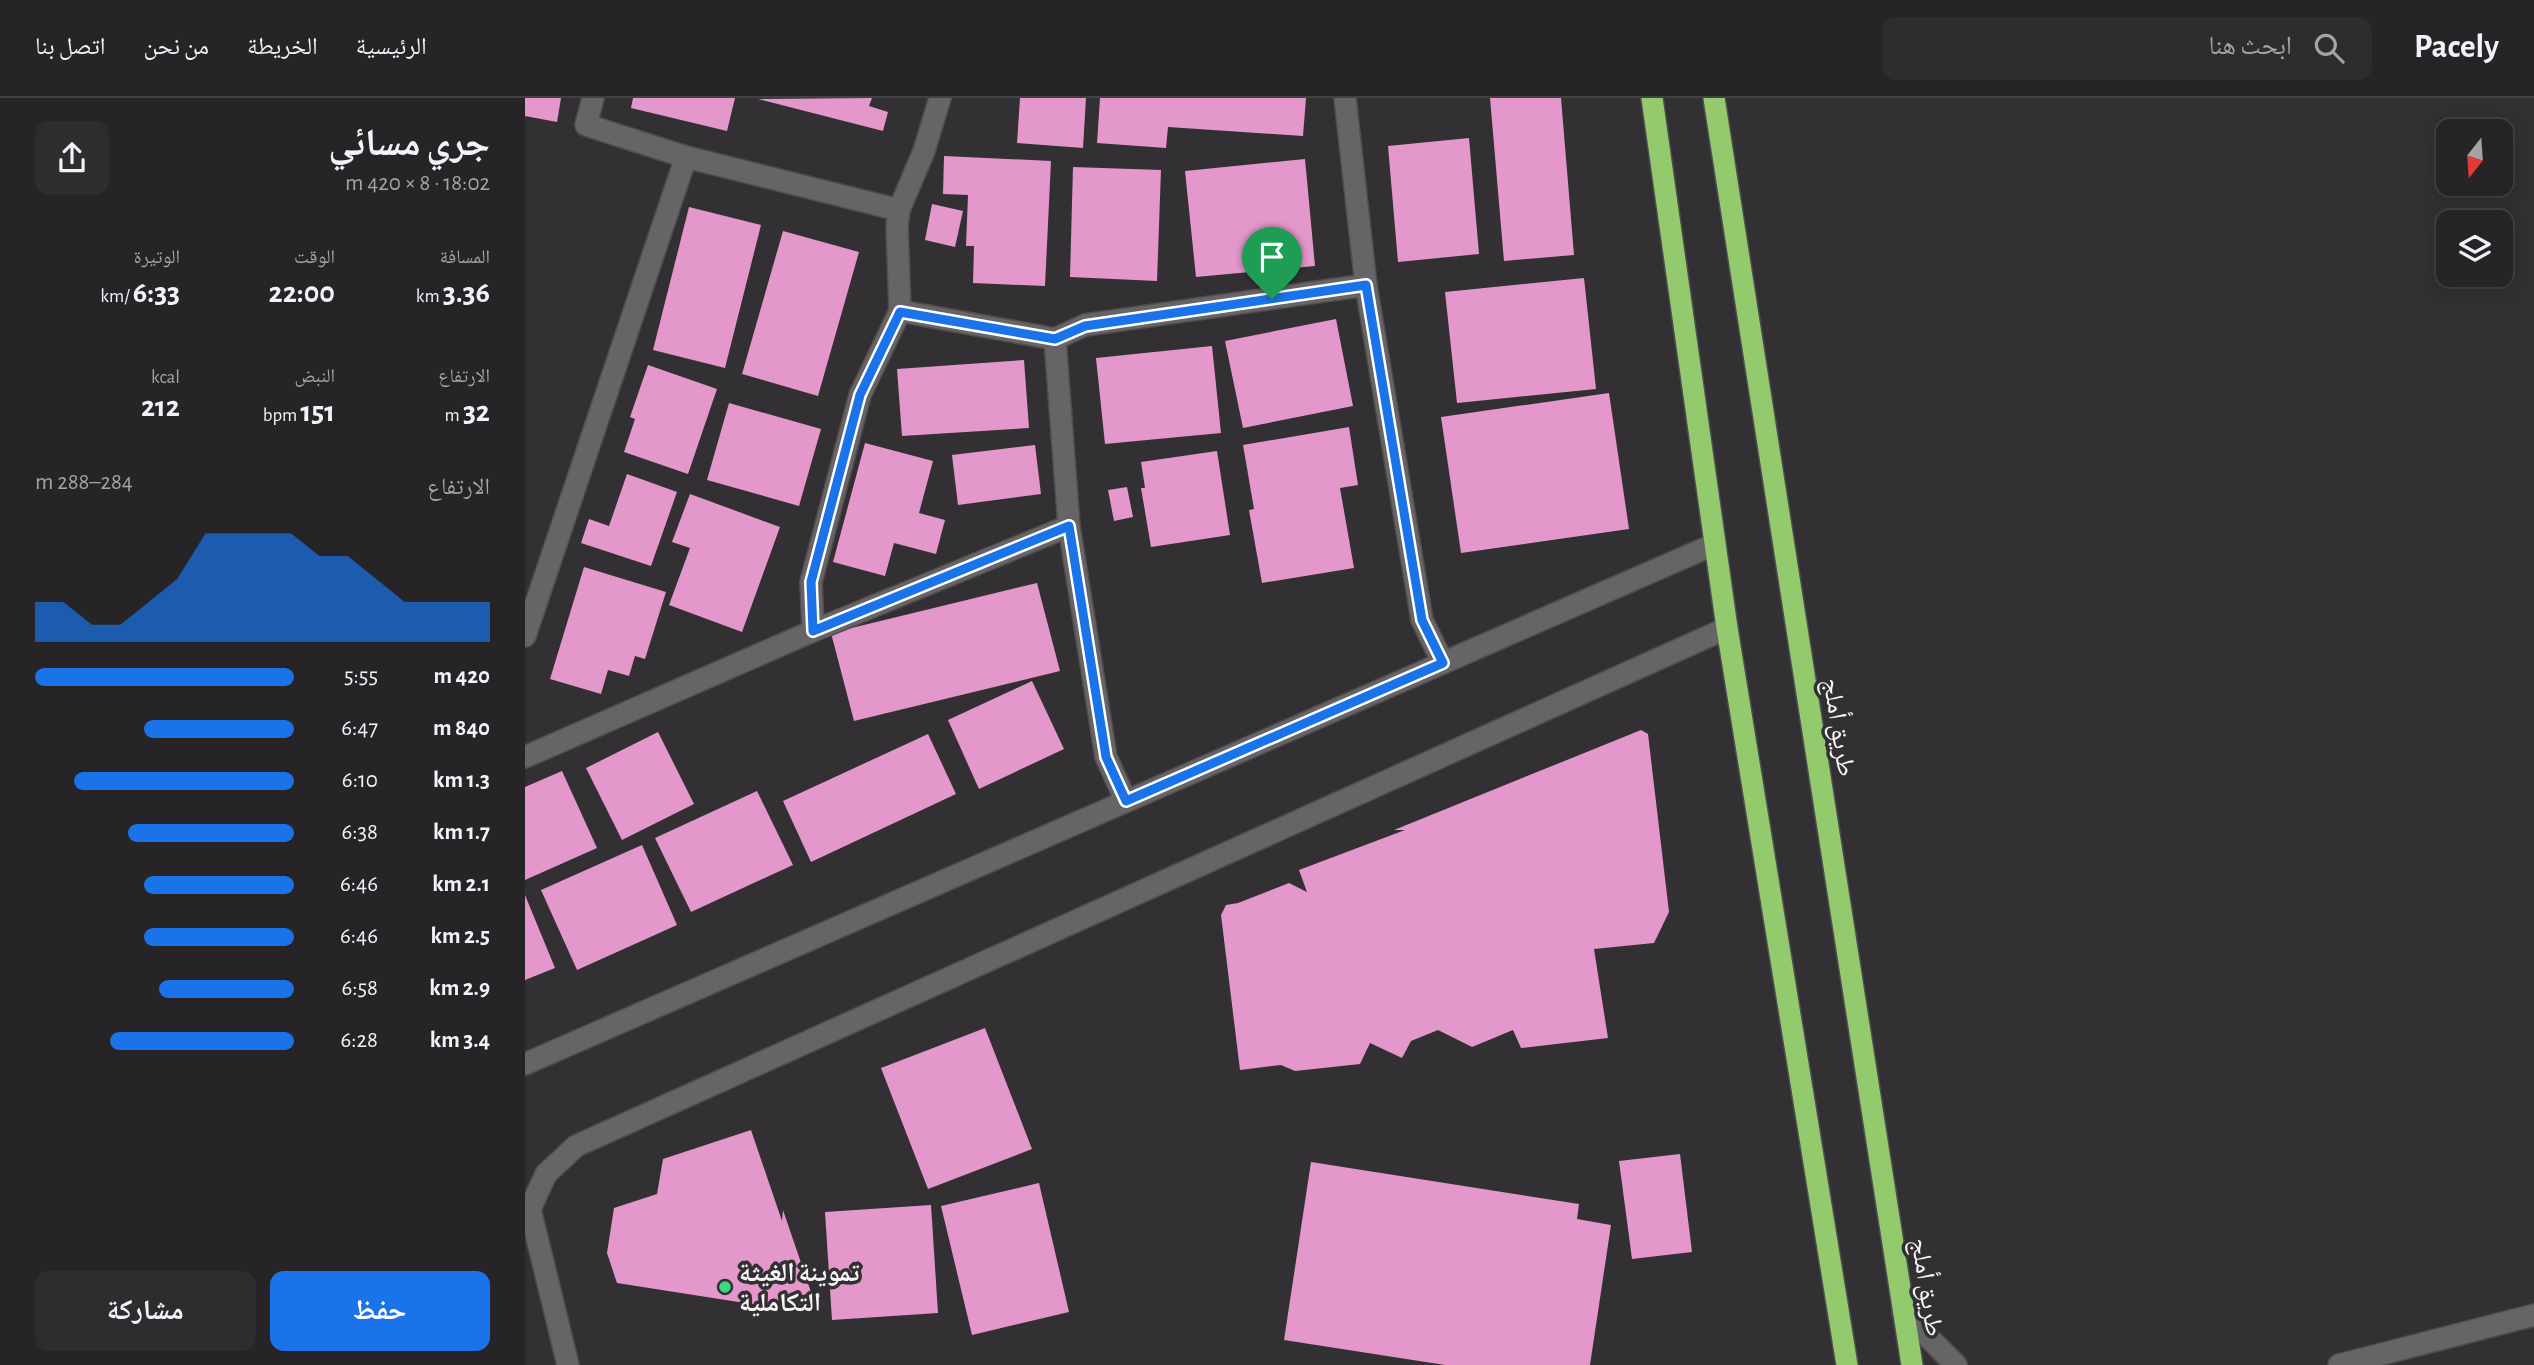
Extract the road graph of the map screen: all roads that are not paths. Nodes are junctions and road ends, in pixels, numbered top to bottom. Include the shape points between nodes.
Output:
1 (593, 98) edge
2 (940, 98) edge
3 (1345, 98) edge
4 (1652, 98) edge
5 (1714, 98) edge
6 (686, 157) junction
7 (899, 210) junction
8 (1366, 285) junction
9 (900, 312) junction
10 (1055, 339) junction
11 (1069, 526) junction
12 (1715, 544) junction
13 (1727, 628) junction
14 (813, 631) junction
15 (525, 636) edge
16 (1443, 663) junction
17 (525, 757) edge
18 (1126, 801) junction
19 (525, 1064) edge
20 (1903, 1312) junction
21 (2534, 1315) edge
22 (568, 1365) edge
23 (1847, 1365) edge
24 (1912, 1365) edge
25 (1956, 1365) edge
26 (2339, 1365) edge

1 - 6 street via 586,125
2 - 7 street
3 - 8 street
4 - 12 highway
5 - 20 highway, طريق أملج
6 - 7 street
6 - 15 street
7 - 9 street
8 - 10 street via 1085,326
8 - 16 street via 1422,620
9 - 10 street
9 - 14 street via 860,395 811,582
10 - 11 street
11 - 14 street
11 - 18 street via 1106,757
12 - 13 highway
12 - 16 street
13 - 22 street via 576,1146 546,1174 530,1209
13 - 23 highway
14 - 17 street
16 - 18 street
18 - 19 street
20 - 24 highway, طريق أملج
20 - 25 street
21 - 26 street

